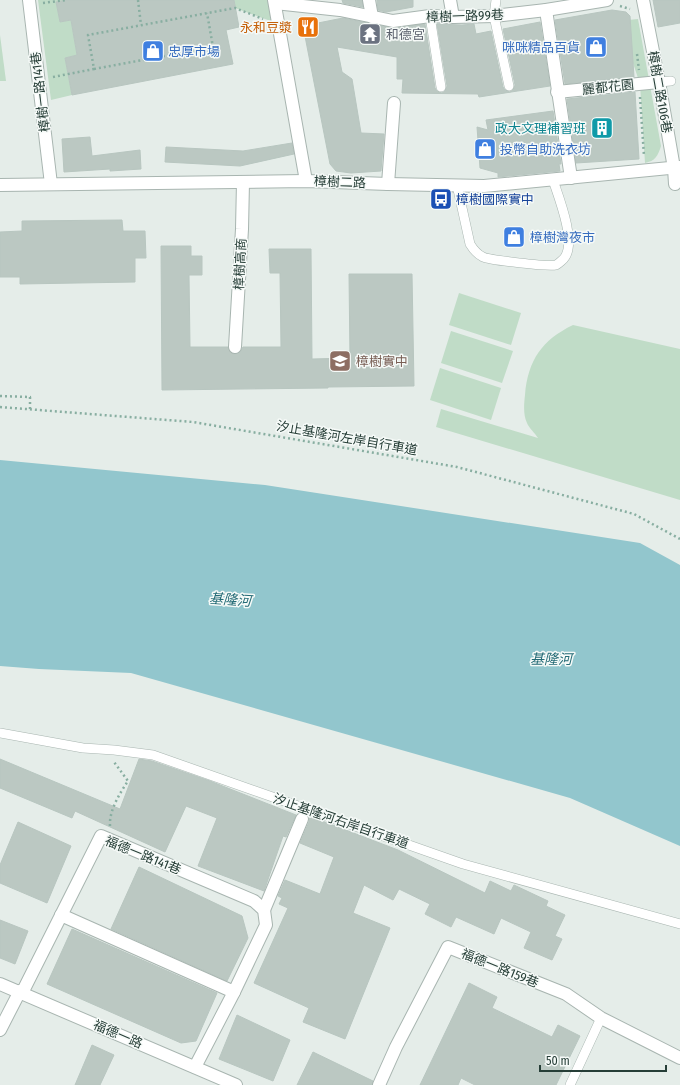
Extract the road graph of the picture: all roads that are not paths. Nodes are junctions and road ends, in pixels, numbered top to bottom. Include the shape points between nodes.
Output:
1 (369, 0) edge
2 (450, 0) edge
3 (496, 0) edge
4 (607, 0) edge
5 (643, 0) edge
6 (275, 1) edge
7 (34, 2) edge
8 (545, 5) edge
9 (372, 16) junction
10 (430, 16) junction
11 (494, 16) junction
12 (453, 17) junction
13 (665, 82) junction
14 (508, 86) dead end
15 (441, 87) dead end
16 (558, 92) junction
17 (394, 103) dead end
18 (677, 168) edge
19 (571, 178) junction
20 (553, 180) junction
21 (306, 181) junction
22 (243, 182) junction
23 (51, 184) junction
24 (388, 184) junction
25 (674, 184) dead end
26 (0, 185) edge
27 (457, 185) junction
28 (236, 347) dead end
29 (0, 733) edge
30 (302, 819) dead end
31 (264, 910) junction
32 (61, 915) junction
33 (680, 924) edge
34 (0, 984) edge
35 (21, 992) junction
36 (234, 992) junction
37 (601, 1018) junction
38 (0, 1030) edge
39 (680, 1058) edge
40 (195, 1066) junction
41 (236, 1085) edge
42 (379, 1085) edge
43 (570, 1085) edge

1 - 9 street
2 - 12 street
3 - 11 lane
4 - 8 street, 樟樹一路99巷
5 - 13 street, 樟樹二路106巷
6 - 9 street, 樟樹一路99巷
6 - 21 street
7 - 23 street, 樟樹一路141巷
8 - 11 street, 樟樹一路99巷
8 - 16 street
9 - 10 street, 樟樹一路99巷 via 393,21
10 - 12 street, 樟樹一路99巷
10 - 15 lane
11 - 12 street, 樟樹一路99巷
11 - 14 lane
13 - 16 street, 麗都花園
13 - 18 street, 樟樹二路106巷
16 - 19 street
17 - 24 street
18 - 19 street, 樟樹二路
18 - 25 street, 樟樹二路106巷
19 - 20 street, 樟樹二路
20 - 27 street, 樟樹二路 via 484,186
20 - 27 lane via 570,242 565,257 555,265 544,266 483,257 475,251 470,244
21 - 22 street, 樟樹二路
21 - 24 street, 樟樹二路
22 - 23 street, 樟樹二路
22 - 28 street, 樟樹高商
23 - 26 street, 樟樹二路
24 - 27 street, 樟樹二路
29 - 33 lane, 汐止基隆河右岸自行車道 via 83,748 153,755 463,864
30 - 31 street
31 - 32 street, 福德一路141巷 via 254,901 101,836
31 - 36 street via 266,925
32 - 35 street, 福德一路141巷
32 - 36 street
34 - 35 street, 福德一路
35 - 38 street, 福德一路141巷
35 - 40 street, 福德一路
36 - 40 street
37 - 39 street
37 - 42 street, 福德一路159巷 via 566,994 448,947
37 - 43 lane
40 - 41 street, 福德一路

